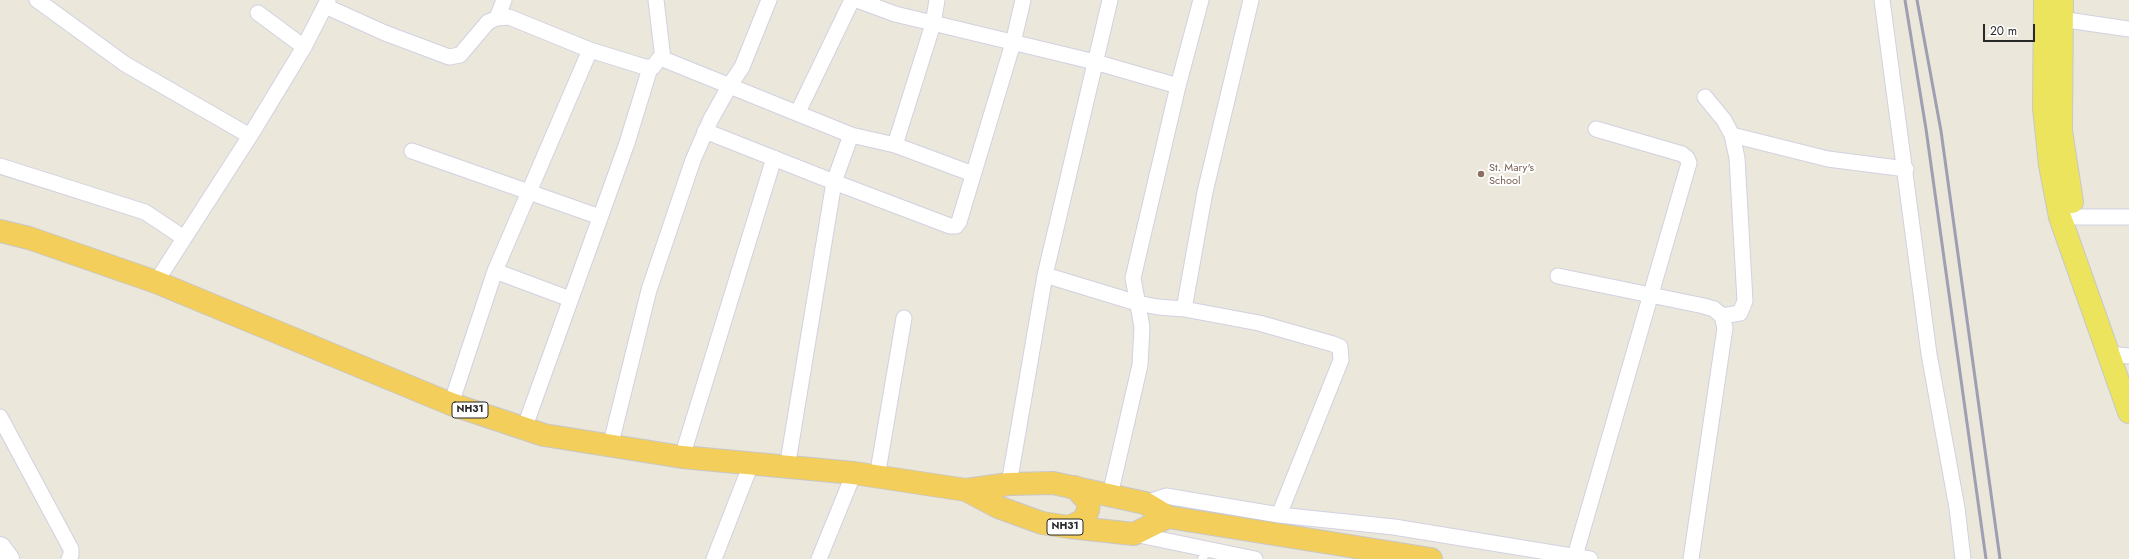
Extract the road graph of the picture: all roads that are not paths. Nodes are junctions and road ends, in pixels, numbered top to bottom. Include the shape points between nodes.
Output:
1 (37, 0) edge
2 (504, 0) edge
3 (656, 0) edge
4 (769, 0) edge
5 (852, 0) edge
6 (857, 0) edge
7 (937, 0) edge
8 (1023, 0) edge
9 (1110, 0) edge
10 (1201, 0) edge
11 (1251, 0) edge
12 (1882, 0) edge
13 (2045, 0) edge
14 (327, 3) edge
15 (2061, 10) edge
16 (258, 13) dead end
17 (497, 18) junction
18 (933, 24) junction
19 (2129, 30) edge
20 (1013, 43) junction
21 (304, 47) junction
22 (590, 50) junction
23 (663, 59) junction
24 (1095, 62) junction
25 (650, 68) junction
26 (730, 85) junction
27 (1178, 86) junction
28 (1705, 97) dead end
29 (798, 112) junction
30 (1596, 129) dead end
31 (705, 131) junction
32 (851, 135) junction
33 (1732, 135) junction
34 (250, 136) junction
35 (894, 145) junction
36 (412, 151) dead end
37 (774, 158) junction
38 (0, 166) edge
39 (1906, 169) junction
40 (973, 174) junction
41 (834, 182) junction
42 (528, 192) junction
43 (600, 217) junction
44 (2067, 217) junction
45 (2129, 217) edge
46 (0, 231) edge
47 (184, 238) junction
48 (495, 271) junction
49 (1045, 275) junction
50 (1558, 276) dead end
51 (156, 282) junction
52 (1651, 294) junction
53 (570, 299) junction
54 (1137, 303) junction
55 (1184, 309) junction
56 (1722, 316) junction
57 (904, 318) dead end
58 (2122, 359) edge
59 (451, 404) junction
60 (2129, 412) edge
61 (0, 417) edge
62 (524, 428) junction
63 (610, 447) junction
64 (682, 458) junction
65 (751, 464) junction
66 (787, 468) junction
67 (854, 473) junction
68 (877, 476) junction
69 (1009, 484) junction
70 (1075, 487) junction
71 (966, 490) junction
72 (1110, 495) junction
73 (1145, 503) junction
74 (1279, 515) junction
75 (1168, 517) junction
76 (1070, 527) junction
77 (1134, 534) junction
78 (0, 548) edge
79 (1205, 554) edge
80 (1575, 556) junction
81 (8, 559) edge
82 (69, 559) edge
83 (714, 559) edge
84 (819, 559) edge
85 (1254, 559) edge
86 (1431, 559) edge
87 (1590, 559) edge
88 (1691, 559) edge
89 (1963, 559) edge

1 - 34 street via 125,64
2 - 17 street
3 - 23 street
4 - 26 street via 742,67
5 - 29 street
6 - 18 street via 894,14
7 - 18 street
8 - 20 street
9 - 24 street
10 - 27 street
11 - 55 street via 1205,192
12 - 39 street
13 - 44 main road via 2044,108 2050,165
14 - 17 street via 385,33 450,57 460,55 488,22
14 - 21 street
15 - 19 street
15 - 44 main road via 2061,131
16 - 21 street
17 - 22 street via 509,17
18 - 20 street
18 - 35 street
20 - 24 street
20 - 40 street
21 - 34 street
22 - 25 street
22 - 42 street
23 - 25 street via 659,59
23 - 26 street
24 - 27 street
24 - 49 street
25 - 43 street
26 - 29 street
26 - 31 street
27 - 54 street via 1133,278
28 - 33 street via 1724,120
29 - 32 street
30 - 52 street via 1682,154 1689,163
31 - 37 street
31 - 63 street via 649,290
32 - 35 street
32 - 41 street
33 - 39 street via 1828,159
33 - 56 street via 1737,158 1745,301 1740,313
34 - 47 street
35 - 40 street
36 - 42 street
37 - 41 street
37 - 64 street
38 - 47 street via 145,212
39 - 89 street via 1929,354 1957,508
40 - 41 street via 959,222 952,226
41 - 66 street
42 - 43 street
42 - 48 street
43 - 53 street
44 - 45 street
44 - 58 main road
46 - 51 highway, NH31 via 30,238
47 - 51 street
48 - 53 street
48 - 59 street
49 - 54 street
49 - 69 street
50 - 52 street
51 - 59 highway, NH31
52 - 56 street via 1714,309
52 - 80 street
53 - 62 street
54 - 55 street
54 - 72 street via 1142,327 1140,365
55 - 74 street via 1259,323 1340,347 1341,360
56 - 88 street via 1725,328
57 - 68 street
58 - 60 main road
59 - 62 highway, NH31
61 - 82 street via 71,549
62 - 63 highway, NH31 via 544,436
63 - 64 highway, NH31
64 - 65 highway, NH31
65 - 66 highway, NH31
65 - 83 street
66 - 67 highway, NH31
67 - 68 highway, NH31
67 - 84 street
68 - 71 highway, NH31
69 - 70 highway, NH31 via 1053,483
69 - 71 highway, NH31
70 - 72 highway, NH31
70 - 76 highway, NH31 via 1089,503 1084,520
71 - 76 highway, NH31 via 998,507 1042,523
72 - 73 highway, NH31
73 - 74 street via 1166,496
73 - 75 highway, NH31
74 - 80 street via 1394,527
75 - 77 highway
75 - 86 highway, NH31
76 - 77 highway, NH31
77 - 79 street
78 - 81 main road
79 - 85 street
80 - 87 street

